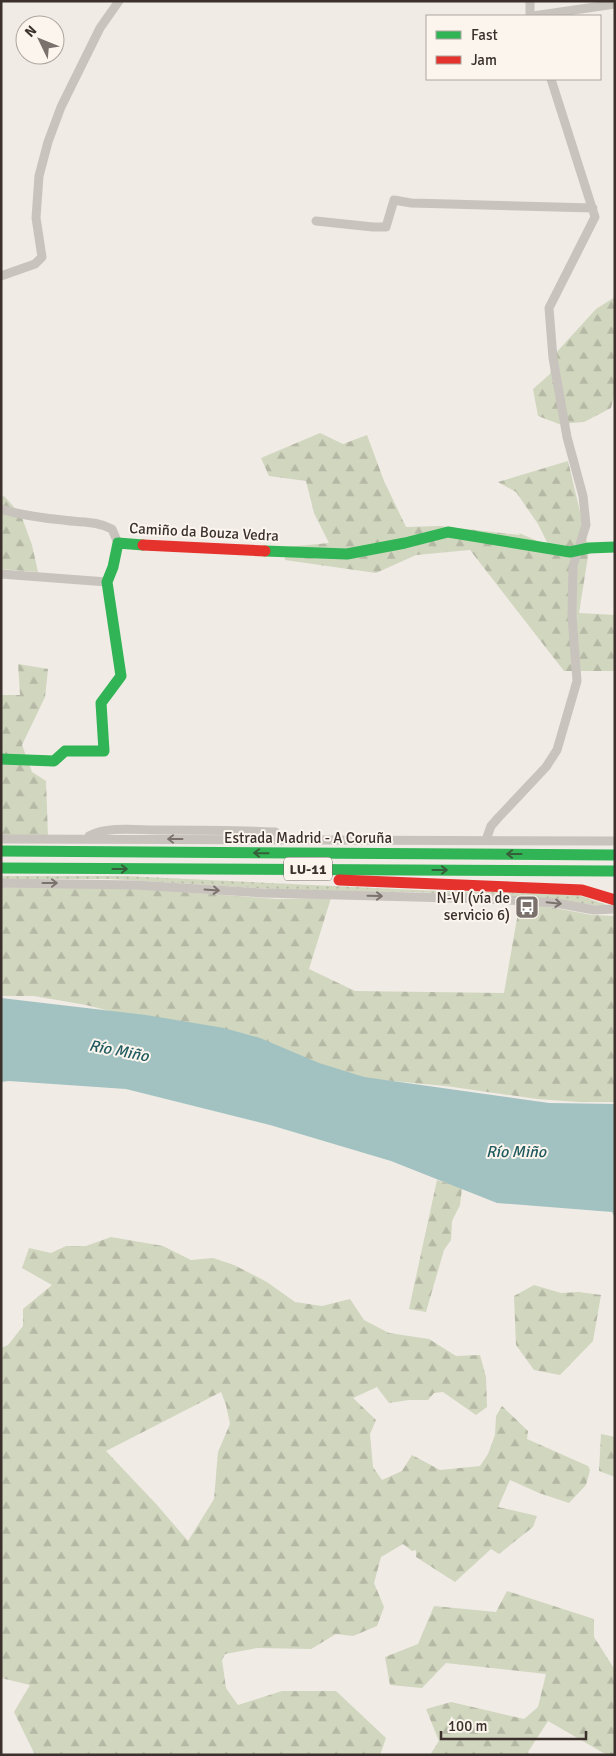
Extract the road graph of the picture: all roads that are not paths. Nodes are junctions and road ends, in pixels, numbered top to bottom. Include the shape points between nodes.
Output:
1 (119, 1) edge
2 (530, 1) edge
3 (615, 4) edge
4 (531, 15) edge
5 (538, 15) edge
6 (550, 80) edge
7 (593, 208) junction
8 (316, 221) dead end
9 (1, 276) edge
10 (1, 509) edge
11 (118, 543) junction
12 (615, 547) edge
13 (579, 550) junction
14 (1, 574) edge
15 (107, 582) junction
16 (1, 759) edge
17 (1, 839) edge
18 (486, 840) junction
19 (615, 841) edge
20 (1, 851) edge
21 (615, 855) edge
22 (1, 868) edge
23 (167, 869) junction
24 (615, 870) edge
25 (1, 883) edge
26 (615, 900) edge
27 (615, 909) edge

1 - 9 street via 100,28 61,107 48,142 39,176 36,218 42,257 35,264
2 - 4 street
3 - 5 street
6 - 7 street
7 - 8 street via 394,200 386,227
7 - 13 street via 595,217 550,308 553,358 567,437 583,496 586,525
10 - 11 street via 17,514 99,523 112,529
11 - 13 main road, Camiño da Bouza Vedra via 347,554 405,544 448,532 570,552
11 - 15 main road, Camiño da Bouza Vedra
12 - 13 main road, Camiño da Bouza Vedra
13 - 18 street via 573,566 576,681 565,728 546,768 491,826
14 - 15 street
15 - 16 main road, Camiño da Bouza Vedra via 121,676 101,703 104,751 65,752 54,761
17 - 18 street
18 - 19 street
21 -> 20 main road, Estrada Madrid - A Coruña / LU-11
22 -> 23 main road, Estrada Madrid - A Coruña / LU-11
23 -> 24 main road, Estrada Madrid - A Coruña / LU-11
23 - 26 main road via 582,890
25 -> 27 street via 490,899 556,903 594,910

